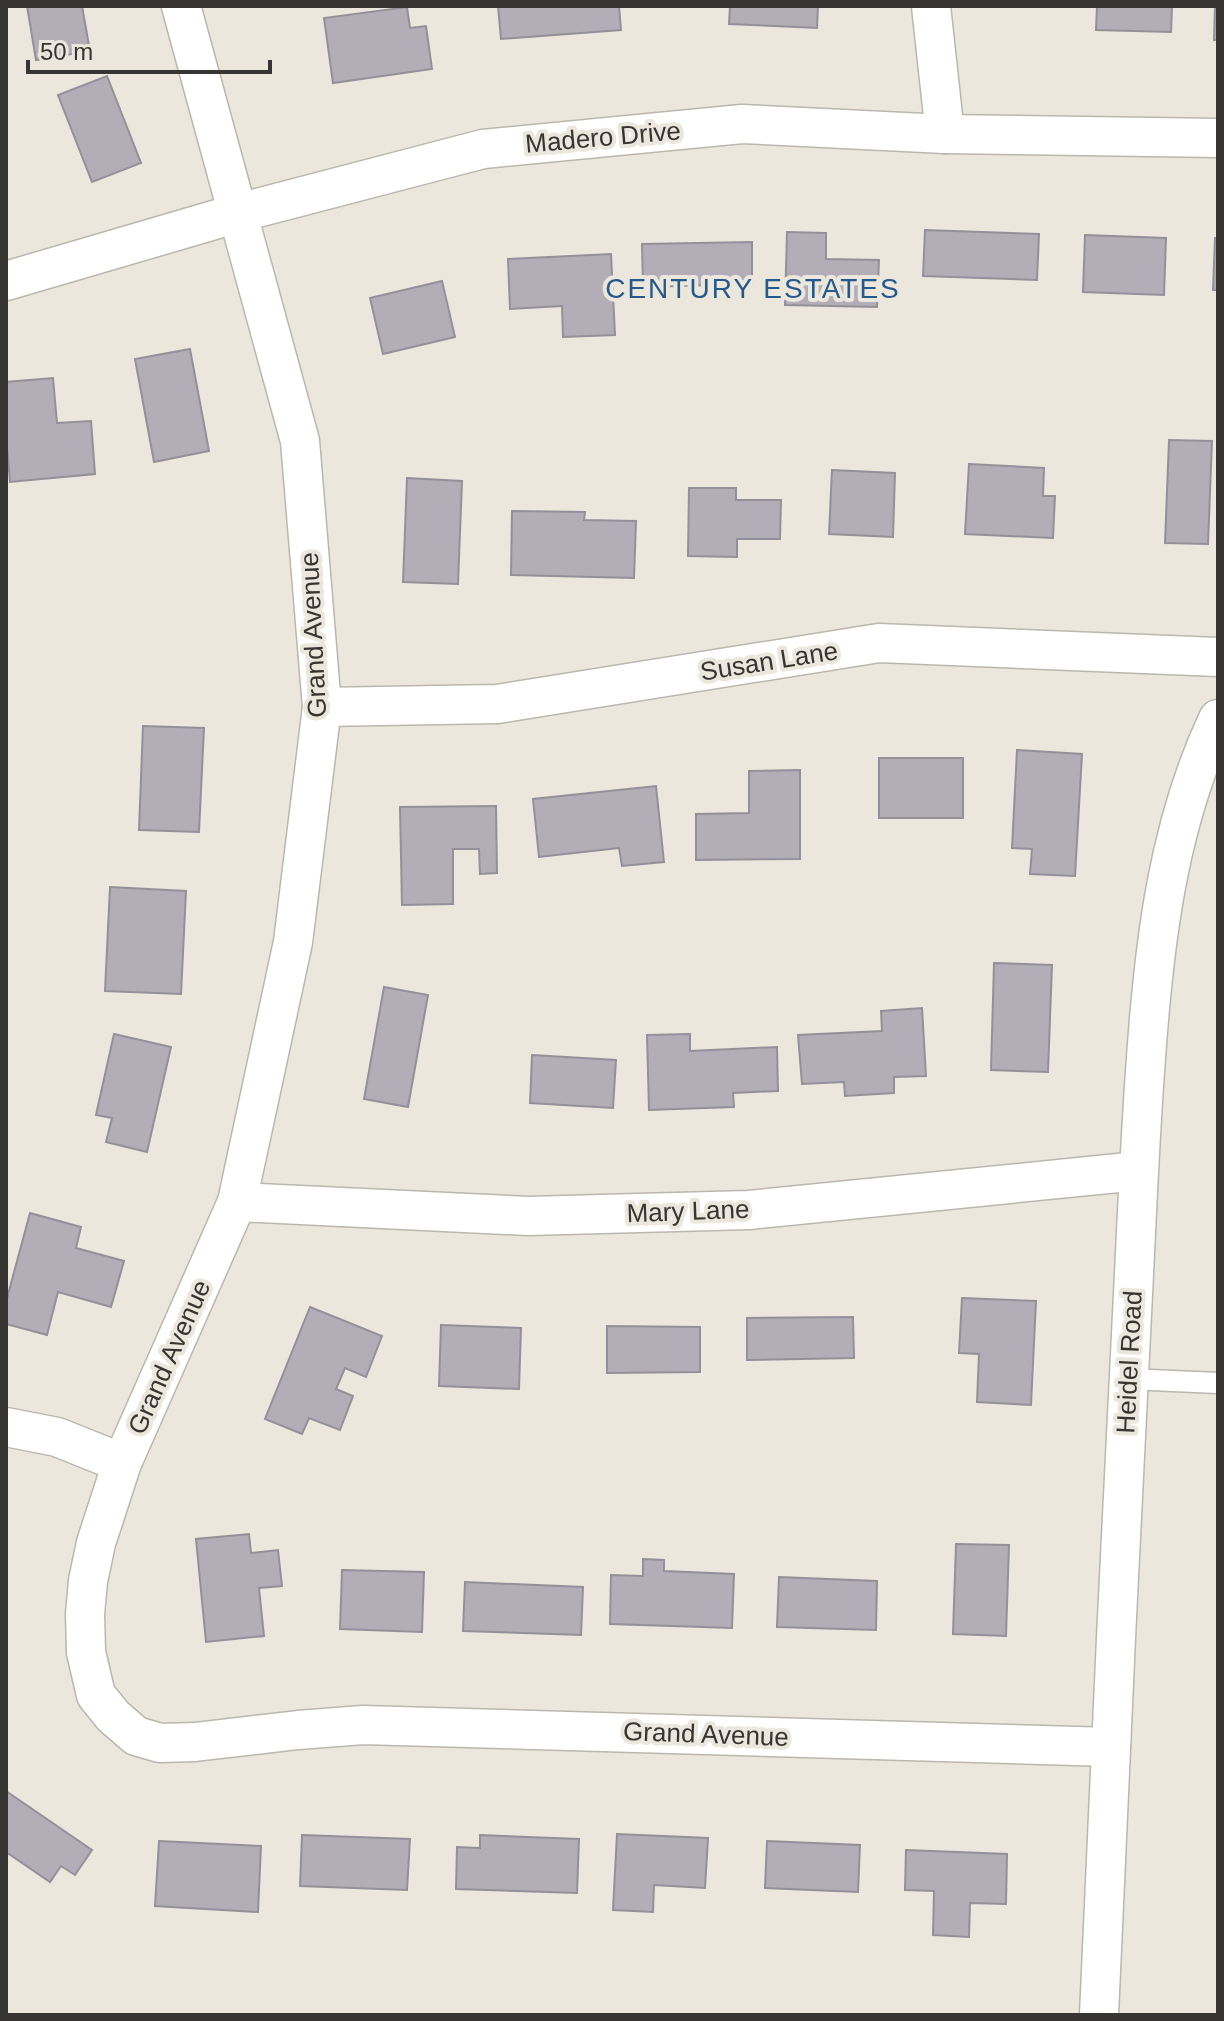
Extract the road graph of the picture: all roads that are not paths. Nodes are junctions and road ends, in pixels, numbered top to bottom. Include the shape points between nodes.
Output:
1 (181, 6) edge
2 (931, 6) edge
3 (945, 134) junction
4 (1218, 138) edge
5 (238, 213) junction
6 (6, 281) edge
7 (1218, 657) edge
8 (322, 707) junction
9 (1218, 719) edge
10 (1138, 1171) junction
11 (237, 1202) junction
12 (1128, 1379) junction
13 (1218, 1383) edge
14 (6, 1427) edge
15 (122, 1463) junction
16 (1111, 1747) junction
17 (1099, 2015) edge

1 - 5 street, Grand Avenue
2 - 3 street
3 - 4 street, Madero Drive
3 - 5 street, Madero Drive via 742,124 483,149
5 - 6 street, Madero Drive
5 - 8 street, Grand Avenue via 300,441
7 - 8 street, Susan Lane via 879,643 497,704
8 - 11 street, Grand Avenue via 293,942
9 - 10 street, Heidel Road via 1182,820 1161,916
10 - 11 street, Mary Lane via 749,1210 528,1216
10 - 12 street, Heidel Road
11 - 15 street, Grand Avenue
12 - 13 lane
12 - 16 street, Heidel Road
14 - 15 street via 57,1437
15 - 16 street, Grand Avenue via 88,1581 86,1652 96,1695 136,1736 148,1740 195,1742 363,1725
16 - 17 street, Heidel Road

